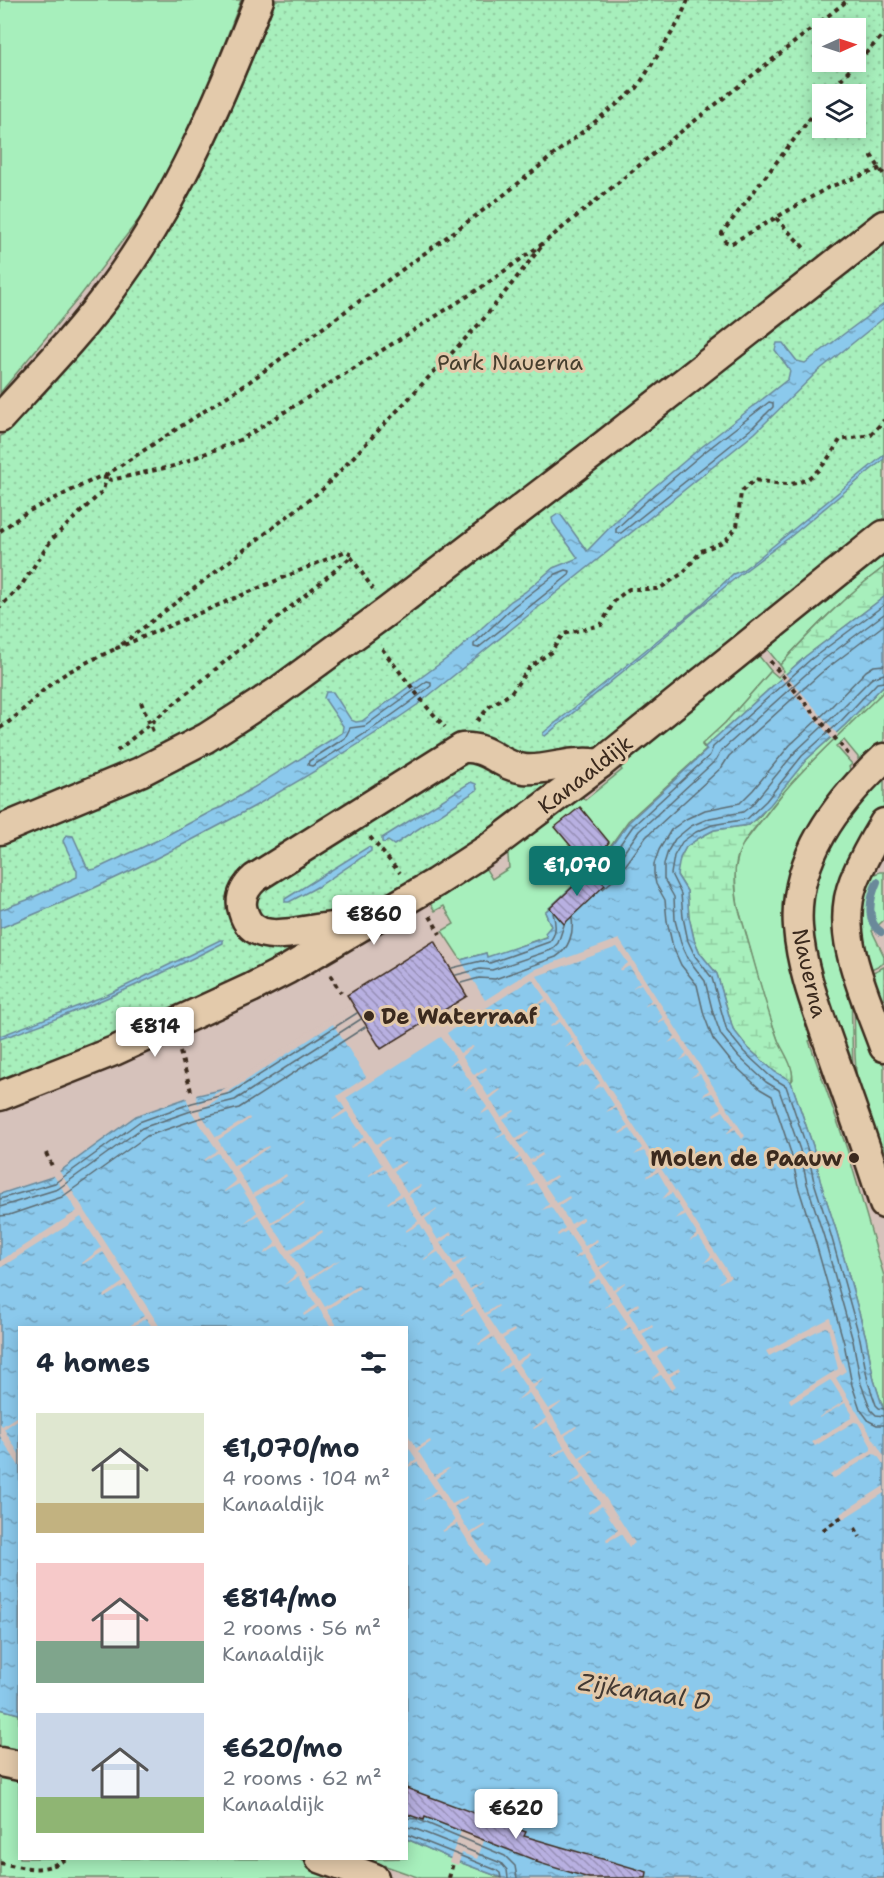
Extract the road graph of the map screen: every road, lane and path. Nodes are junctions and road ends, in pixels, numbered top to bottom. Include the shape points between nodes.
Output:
1 (259, 0) edge
2 (688, 0) edge
3 (848, 0) edge
4 (884, 34) edge
5 (837, 84) edge
6 (812, 116) edge
7 (871, 155) dead end
8 (882, 168) edge
9 (884, 174) edge
10 (776, 218) junction
11 (884, 225) edge
12 (545, 242) junction
13 (802, 245) dead end
14 (0, 417) edge
15 (884, 420) edge
16 (106, 478) junction
17 (0, 531) edge
18 (884, 535) edge
19 (351, 557) junction
20 (380, 597) dead end
21 (0, 607) edge
22 (374, 645) dead end
23 (117, 648) junction
24 (763, 652) dead end
25 (141, 702) dead end
26 (427, 707) dead end
27 (150, 724) junction
28 (472, 726) dead end
29 (0, 728) edge
30 (112, 754) dead end
31 (884, 758) edge
32 (854, 760) dead end
33 (600, 764) junction
34 (354, 815) junction
35 (884, 823) edge
36 (0, 830) edge
37 (416, 894) junction
38 (352, 932) junction
39 (171, 1025) junction
40 (884, 1047) edge
41 (191, 1091) dead end
42 (0, 1096) edge
43 (46, 1153) dead end
44 (52, 1166) dead end
45 (884, 1204) edge
46 (843, 1516) dead end
47 (855, 1528) dead end
48 (823, 1530) dead end
49 (860, 1537) dead end
50 (0, 1762) edge
51 (18, 1766) edge
52 (65, 1860) edge
53 (325, 1860) edge
54 (0, 1863) edge
55 (453, 1863) dead end
56 (374, 1878) edge
57 (449, 1878) edge

1 - 14 street via 189,161 161,214 86,322
2 - 16 path via 637,88 500,198 249,382
3 - 12 path
4 - 5 path
6 - 10 path via 722,237 732,243
7 - 8 path
8 - 9 path
8 - 10 path via 829,187
10 - 13 path
11 - 36 street via 584,460 277,692 206,738 140,772
12 - 16 path via 482,287 242,439 174,466
12 - 23 path via 482,321 323,489
15 - 28 path via 871,435 840,440 813,476 790,484 754,480 741,492 737,527 725,541 701,550 683,573 658,590 629,589 615,600 601,625 563,634 552,652 530,667 510,694 490,706
16 - 17 path via 99,477 27,512
16 - 21 path via 103,491 52,539 21,586
18 - 33 street, Kanaaldijk
19 - 20 path
19 - 23 path via 346,551
19 - 27 path
22 - 26 path via 384,650
23 - 29 path via 62,675
24 - 32 path
25 - 27 path
27 - 30 path
31 - 45 street, Nauerna via 848,795 820,835 802,880 797,914 809,988
33 - 34 street via 520,769 485,751 463,748
33 - 37 street, Kanaaldijk via 475,858
34 - 37 path
34 - 38 street via 255,878 247,885 241,905 249,924 266,933 337,927
35 - 40 street, Nauerna via 854,881 847,926 854,965
37 - 38 street, Kanaaldijk
38 - 39 street, Kanaaldijk via 288,969
39 - 41 path
39 - 42 street, Kanaaldijk
43 - 44 path
46 - 48 path
47 - 49 path
50 - 51 street
52 - 54 path via 35,1870
53 - 56 street
55 - 57 path

